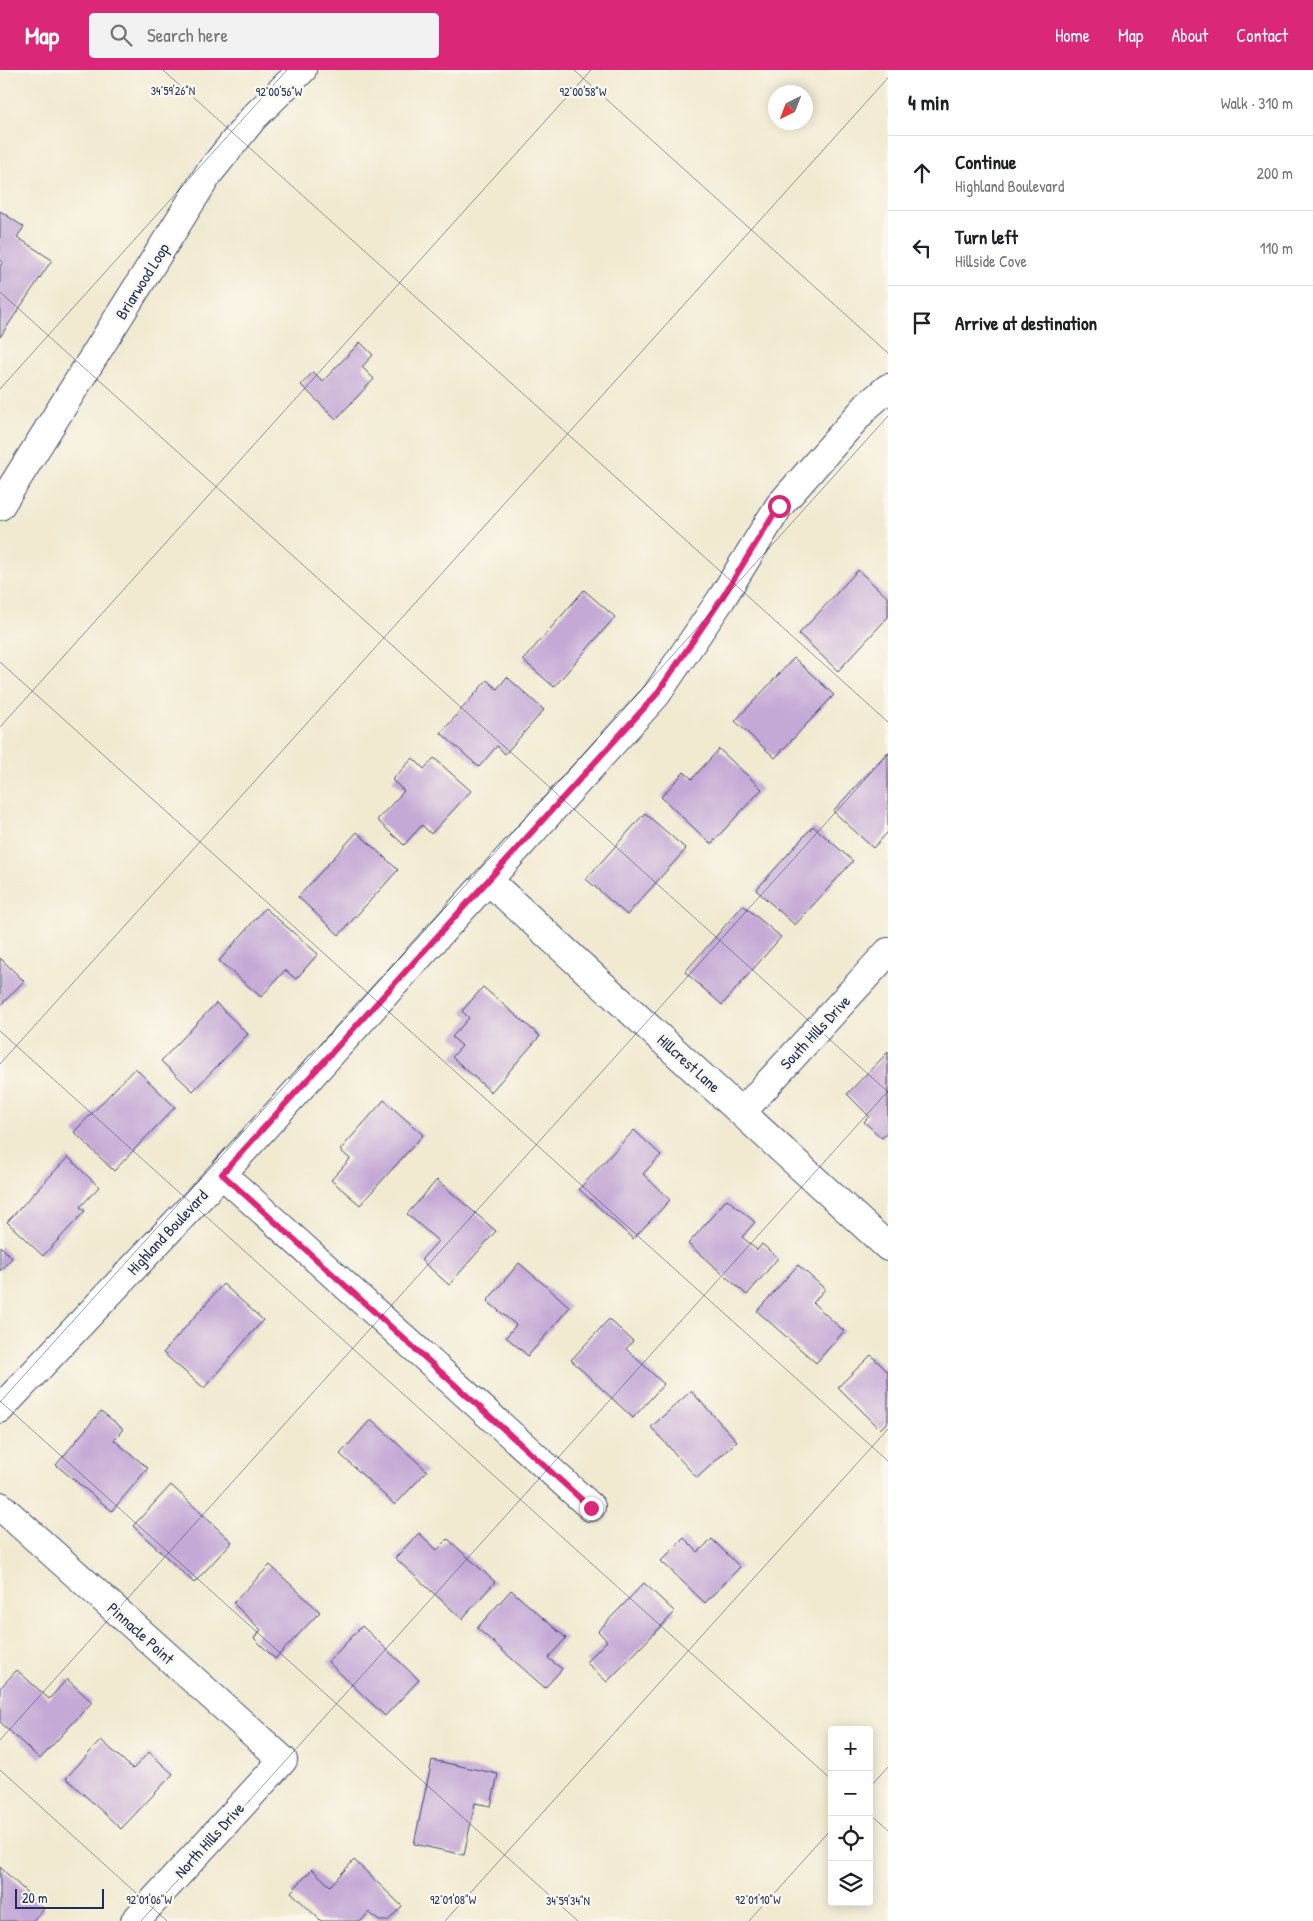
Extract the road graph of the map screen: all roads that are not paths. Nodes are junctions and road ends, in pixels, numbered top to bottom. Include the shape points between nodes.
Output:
1 (302, 70) edge
2 (888, 388) edge
3 (0, 506) edge
4 (489, 881) junction
5 (888, 952) edge
6 (742, 1112) junction
7 (222, 1174) junction
8 (888, 1247) edge
9 (0, 1409) edge
10 (0, 1506) edge
11 (591, 1508) dead end
12 (283, 1760) joint
13 (136, 1921) edge

1 - 3 street, Briarwood Loop via 254,117 210,173
2 - 4 street, Highland Boulevard via 867,406 779,506 656,695
4 - 6 street, Hillcrest Lane
4 - 7 street, Highland Boulevard
5 - 6 street, South Hills Drive
6 - 8 street, Hillcrest Lane
7 - 9 street, Highland Boulevard
7 - 11 street
10 - 12 street, Pinnacle Point
12 - 13 street, North Hills Drive

